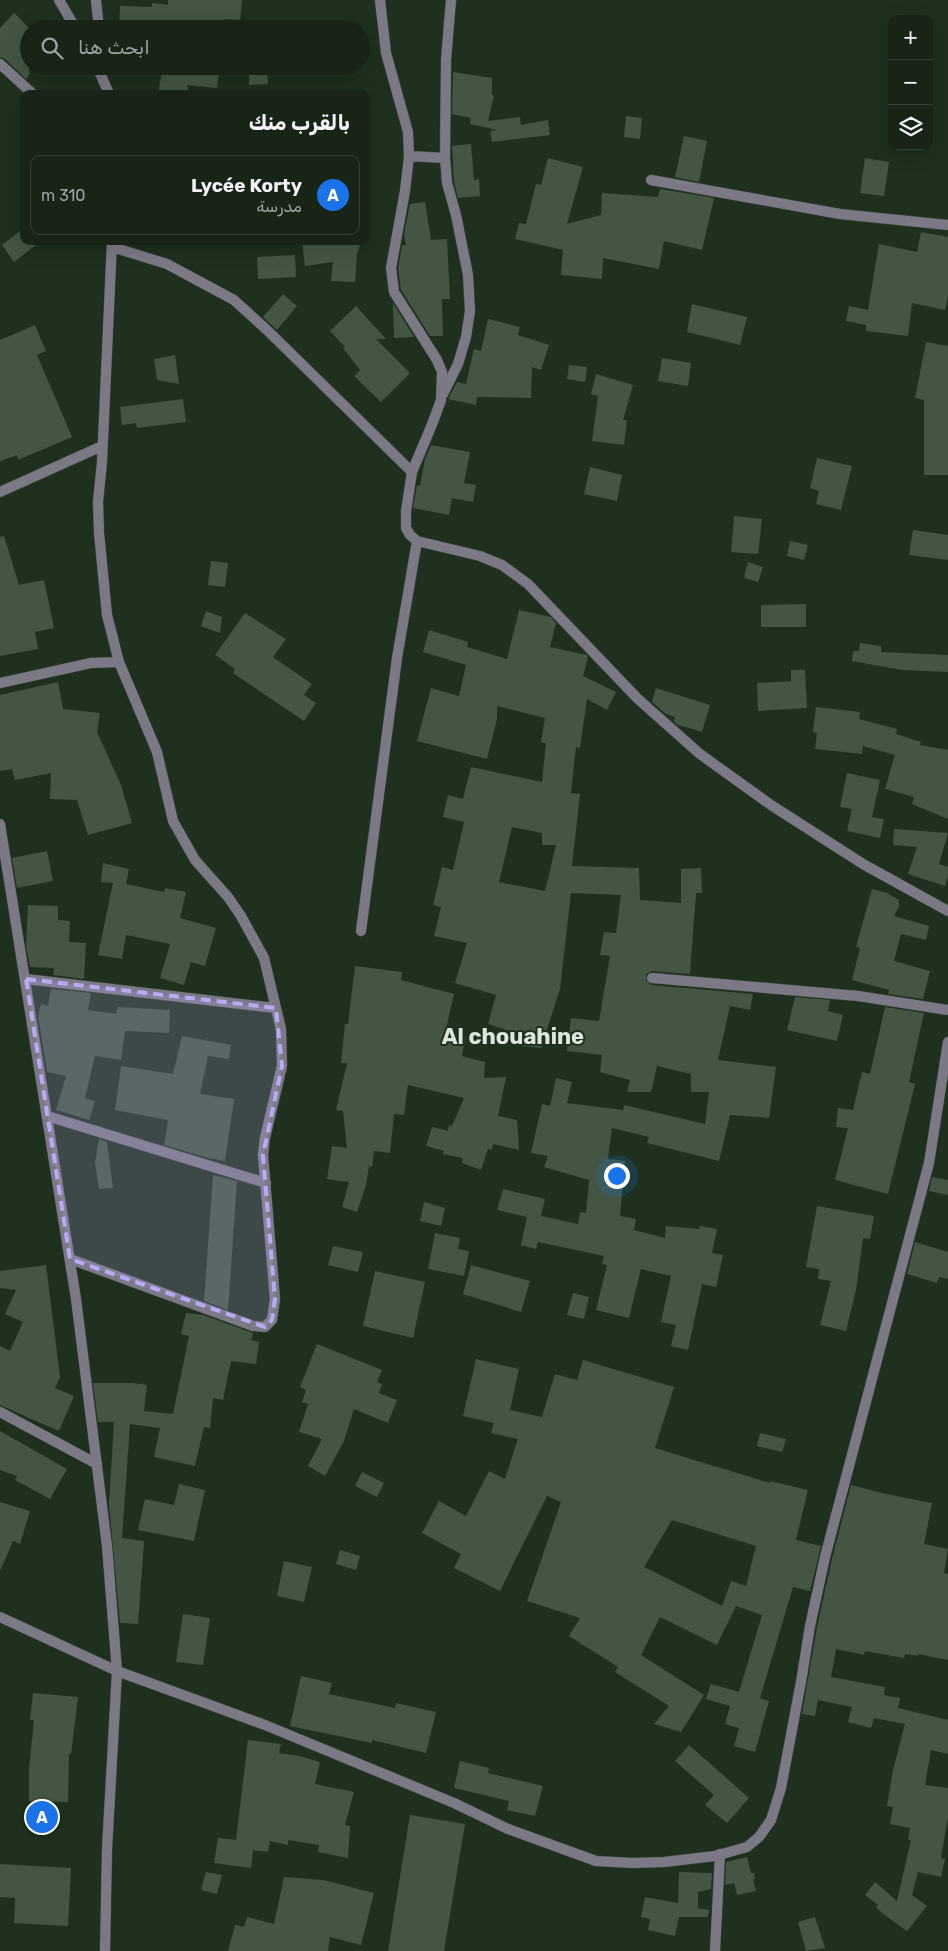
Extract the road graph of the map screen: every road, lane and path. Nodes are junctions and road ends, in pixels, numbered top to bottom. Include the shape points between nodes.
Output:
1 (59, 0) edge
2 (96, 0) edge
3 (380, 0) edge
4 (450, 0) edge
5 (71, 20) edge
6 (98, 20) edge
7 (0, 64) edge
8 (101, 75) edge
9 (106, 75) edge
10 (29, 90) edge
11 (108, 90) edge
12 (109, 90) edge
13 (409, 156) junction
14 (445, 158) junction
15 (652, 180) dead end
16 (948, 224) edge
17 (112, 245) edge
18 (115, 245) edge
19 (441, 400) junction
20 (102, 446) junction
21 (412, 472) junction
22 (0, 492) edge
23 (417, 541) junction
24 (119, 662) junction
25 (0, 683) edge
26 (0, 824) edge
27 (948, 912) edge
28 (361, 931) dead end
29 (652, 978) dead end
30 (26, 979) junction
31 (276, 1008) junction
32 (948, 1010) edge
33 (948, 1042) edge
34 (48, 1116) junction
35 (266, 1183) junction
36 (70, 1259) junction
37 (0, 1412) edge
38 (97, 1464) junction
39 (0, 1617) edge
40 (116, 1671) junction
41 (720, 1854) junction
42 (105, 1951) edge
43 (715, 1951) edge

1 - 5 street
2 - 6 street
3 - 13 street via 386,53 408,132
4 - 14 street
7 - 10 street
8 - 11 street
9 - 12 street
13 - 14 street
13 - 19 street via 391,268 392,280 394,292 442,372
14 - 19 street via 447,183 468,275 470,311 458,364
15 - 16 street via 840,214
17 - 20 street
18 - 21 street via 167,264 234,300
19 - 21 street
20 - 22 street
20 - 24 street via 98,502 102,572 106,615
21 - 23 street via 406,528
23 - 27 street via 480,556 502,565 528,584 638,699 700,754 846,853
23 - 28 street via 397,658
24 - 25 street via 91,663
24 - 31 street via 157,752 173,821 195,860 228,897 246,925 264,958
26 - 30 street
29 - 32 street via 858,996
30 - 31 street
30 - 34 street
31 - 35 street via 281,1028 282,1066 264,1138
33 - 41 street via 929,1163 825,1557 781,1788 771,1820 759,1837 746,1847
34 - 35 street
34 - 36 street
35 - 36 street via 275,1298 272,1320 265,1328
36 - 38 street
37 - 38 street
38 - 40 street
39 - 40 street
40 - 41 street via 265,1725 454,1803 508,1829 596,1861 664,1862
40 - 42 street
41 - 43 street

